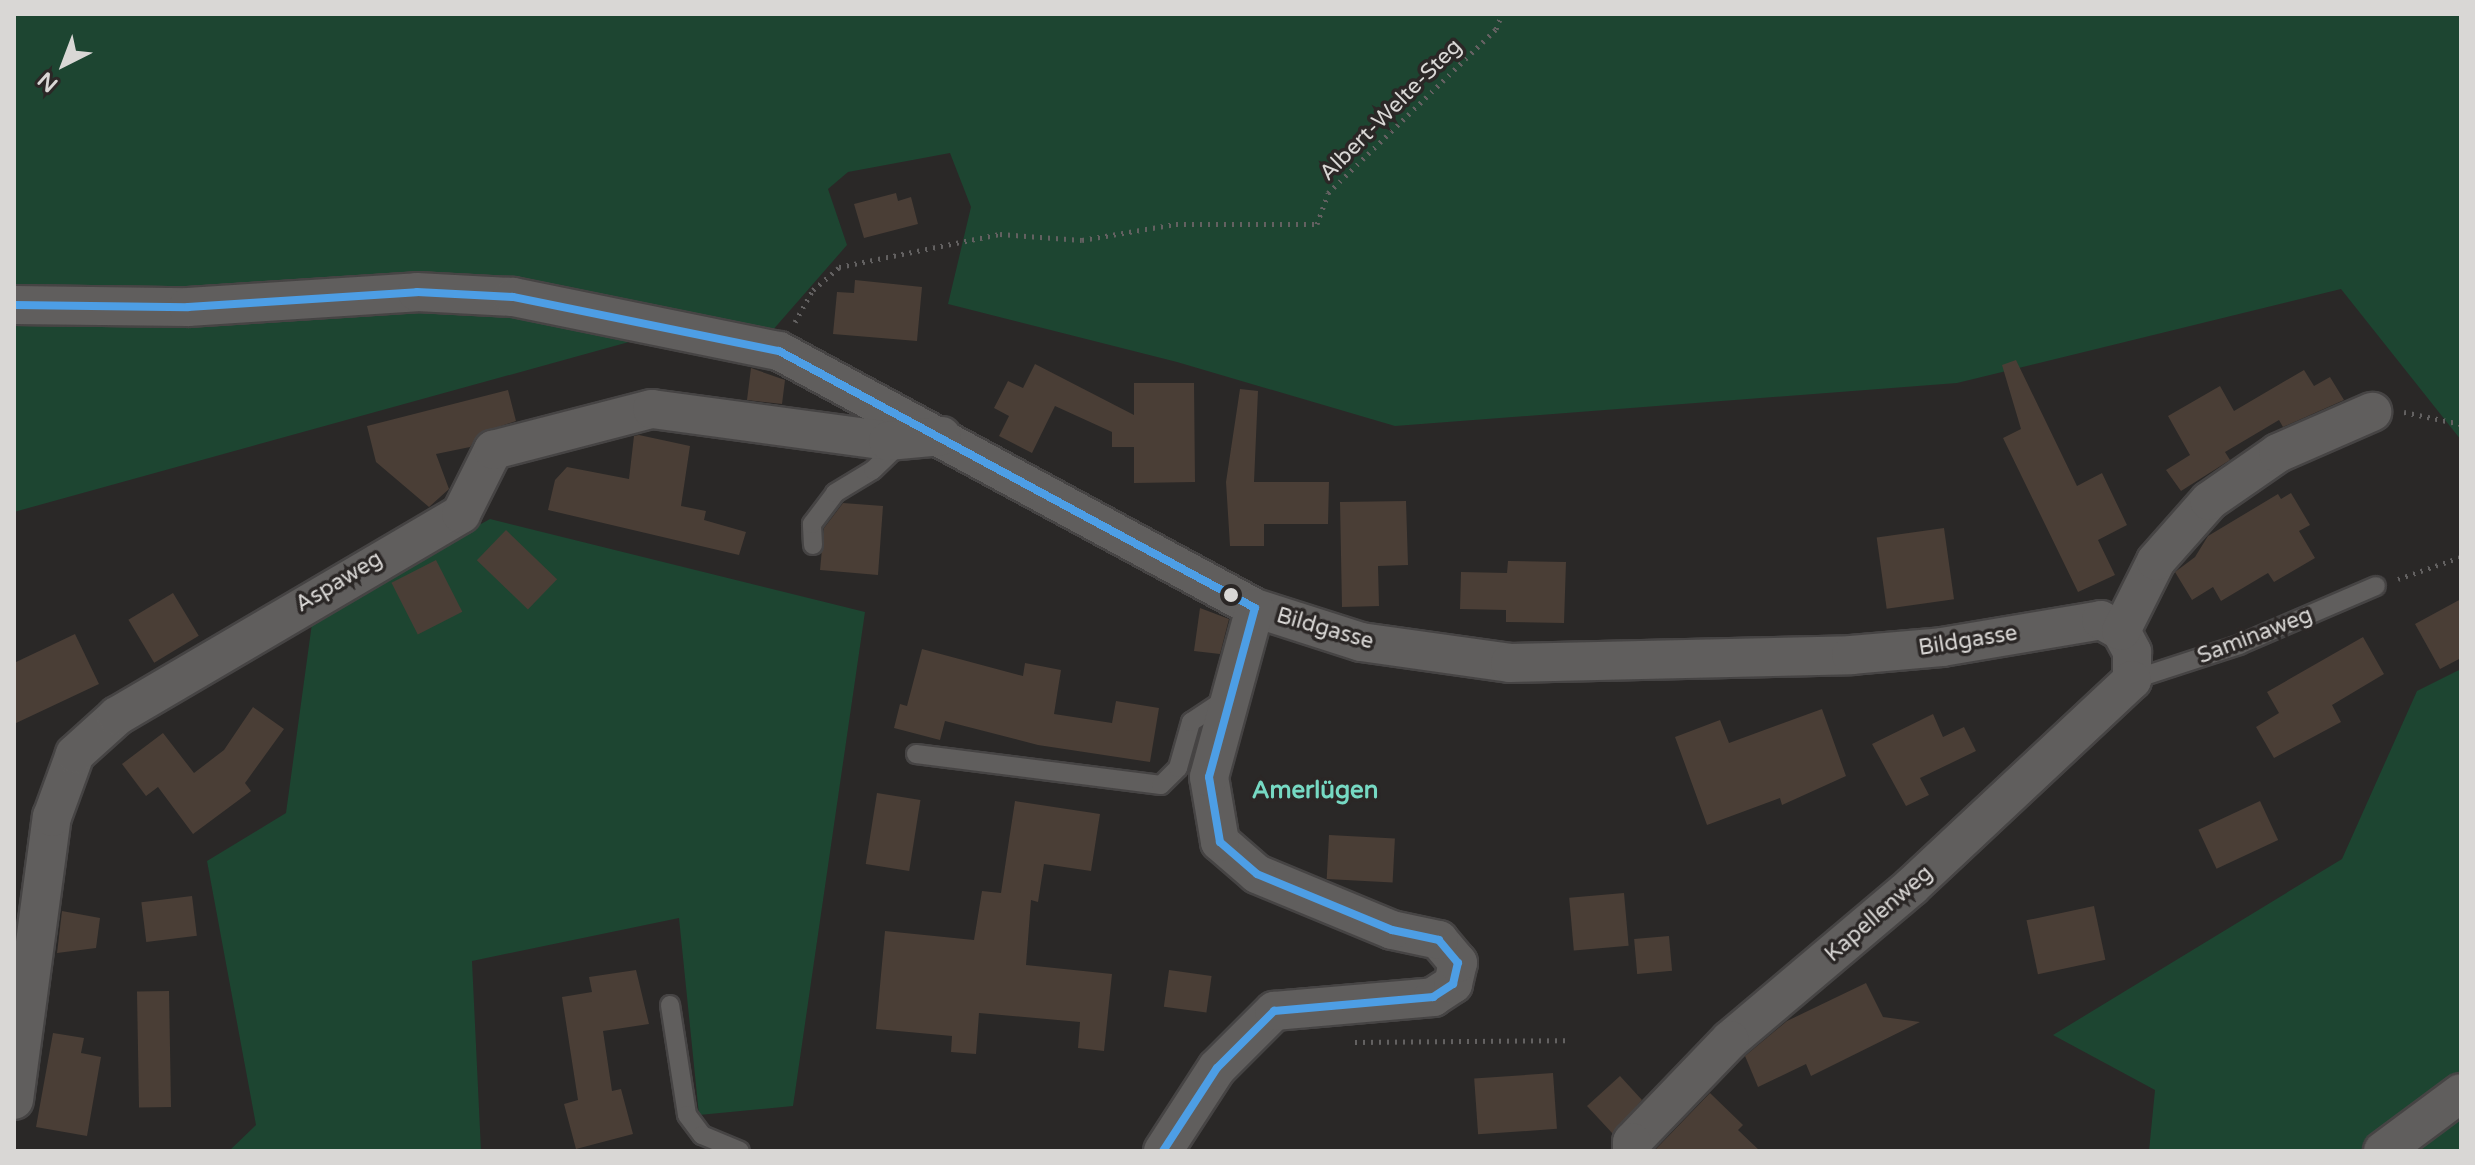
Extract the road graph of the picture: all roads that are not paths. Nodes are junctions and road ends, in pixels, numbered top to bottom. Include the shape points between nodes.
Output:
1 (14, 305) edge
2 (2372, 412) road end
3 (942, 436) junction
4 (905, 439) junction
5 (813, 545) dead end
6 (2376, 586) road end
7 (1255, 608) junction
8 (2121, 631) junction
9 (2132, 680) junction
10 (1230, 696) junction
11 (916, 754) dead end
12 (670, 1005) dead end
13 (2461, 1093) edge
14 (14, 1100) edge
15 (740, 1151) edge
16 (1163, 1151) edge
17 (1632, 1151) edge
18 (2383, 1151) edge

1 - 3 street, Bildgasse via 188,307 417,292 513,297 779,351
2 - 8 street via 2278,453 2209,501 2156,561
3 - 4 street, Aspaweg
3 - 7 street, Bildgasse
4 - 5 lane via 873,470 835,493 812,524
4 - 14 street, Aspaweg via 652,409 493,450 461,514 431,526 117,716 75,754 52,817
6 - 9 lane, Saminaweg via 2239,645
7 - 8 street, Bildgasse via 1361,642 1510,663 1851,655 1942,647 2101,620
7 - 10 street
8 - 9 street via 2132,652
9 - 17 street, Kapellenweg via 1911,887 1730,1040 1632,1142
10 - 11 lane via 1191,722 1178,768 1161,785
10 - 16 street via 1209,777 1220,842 1257,874 1291,891 1392,930 1439,940 1458,963 1453,984 1433,997 1274,1011 1217,1068
12 - 15 lane via 687,1115 702,1135
13 - 18 street

